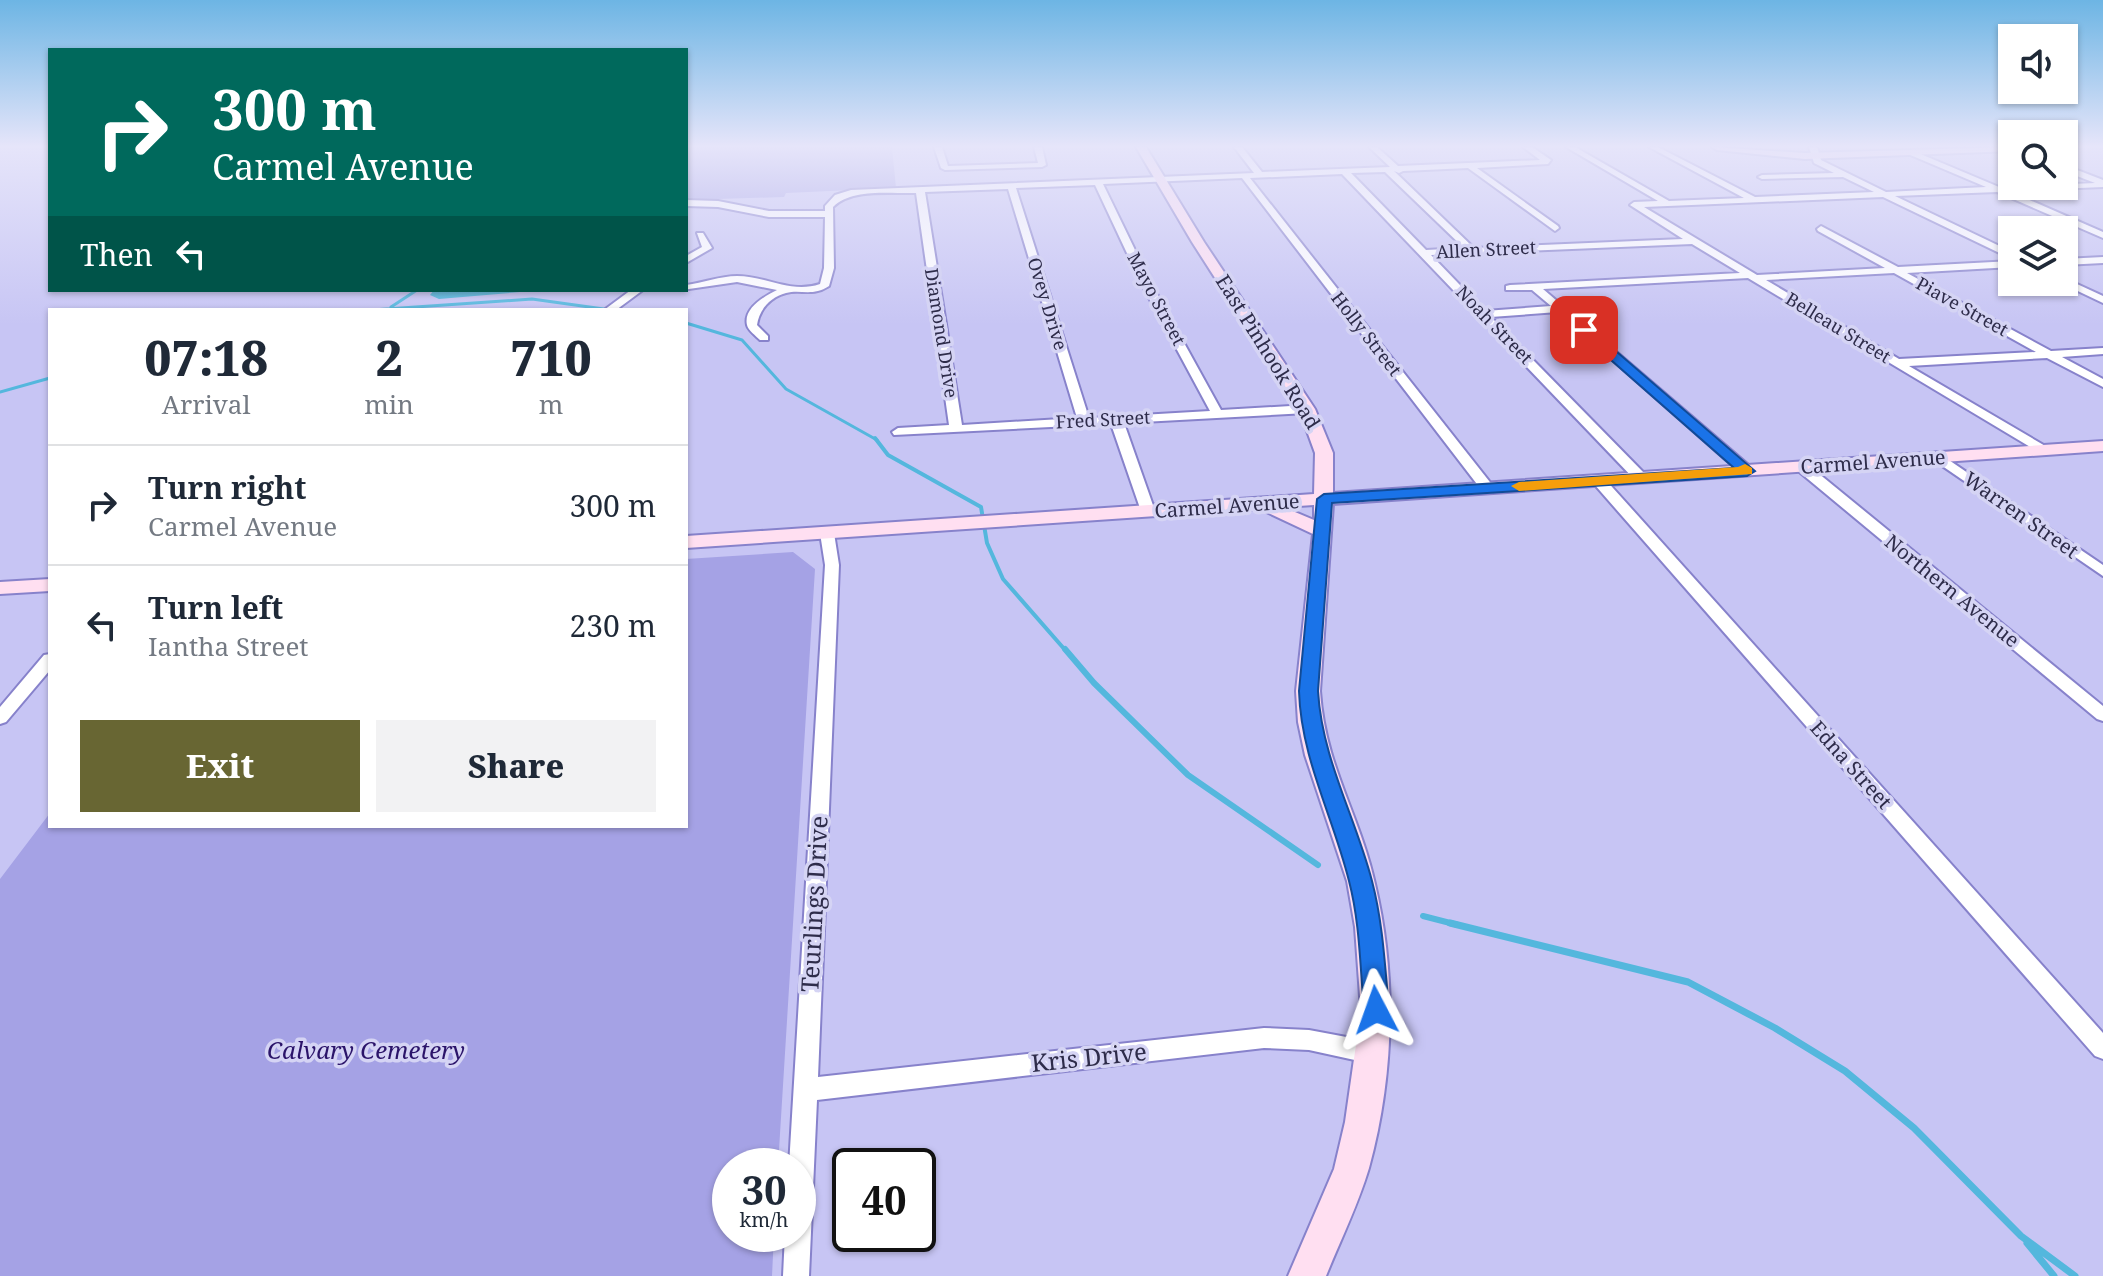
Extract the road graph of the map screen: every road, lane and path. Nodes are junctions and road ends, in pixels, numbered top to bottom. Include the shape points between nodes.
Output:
1 (729, 207) edge
2 (829, 207) edge
3 (923, 207) edge
4 (1017, 207) edge
5 (1110, 207) edge
6 (1178, 207) edge
7 (1268, 207) edge
8 (1379, 207) edge
9 (1429, 207) edge
10 (1525, 207) edge
11 (1636, 207) edge
12 (1908, 207) edge
13 (2037, 207) edge
14 (828, 214) junction
15 (1555, 228) dead end
16 (1821, 229) dead end
17 (700, 235) dead end
18 (2103, 235) edge
19 (1692, 241) junction
20 (1998, 249) edge
21 (1472, 251) junction
22 (1424, 253) junction
23 (688, 259) edge
24 (2103, 260) edge
25 (2078, 261) edge
26 (1998, 265) edge
27 (1896, 270) junction
28 (1752, 276) junction
29 (1535, 287) junction
30 (688, 288) edge
31 (1510, 288) dead end
32 (2078, 288) edge
33 (784, 290) junction
34 (635, 292) edge
35 (2103, 300) edge
36 (612, 308) edge
37 (1560, 309) junction
38 (1483, 314) junction
39 (764, 338) dead end
40 (2103, 351) edge
41 (2047, 353) junction
42 (1895, 363) junction
43 (2103, 384) edge
44 (1307, 409) junction
45 (1217, 413) junction
46 (1116, 419) junction
47 (1084, 421) junction
48 (956, 429) junction
49 (898, 432) dead end
50 (2103, 446) edge
51 (2042, 450) junction
52 (1940, 458) junction
53 (1325, 465) junction
54 (1802, 467) junction
55 (1747, 471) junction
56 (1641, 478) junction
57 (1599, 481) junction
58 (1488, 489) junction
59 (1384, 494) junction
60 (1324, 499) junction
61 (1256, 504) junction
62 (1148, 511) junction
63 (1323, 531) junction
64 (827, 533) junction
65 (688, 542) edge
66 (2103, 572) edge
67 (48, 585) edge
68 (0, 588) edge
69 (48, 661) edge
70 (2103, 715) edge
71 (0, 718) edge
72 (2102, 1046) edge
73 (1373, 1053) junction
74 (805, 1090) junction
75 (796, 1276) edge
76 (1307, 1276) edge

1 - 14 street via 769,214
2 - 14 street
3 - 48 street, Diamond Drive
4 - 47 street, Ovey Drive
5 - 45 street, Mayo Street
6 - 44 main road, East Pinhook Road
7 - 58 street, Holly Street
8 - 22 street, Noah Street
9 - 21 street
10 - 15 street
11 - 19 street, Belleau Street
12 - 20 street
13 - 18 street
14 - 33 street via 828,281 813,290
16 - 27 street, Piave Street
17 - 23 street via 707,248
19 - 21 street, Allen Street
19 - 28 street, Belleau Street
21 - 22 street, Allen Street
22 - 38 street, Noah Street
24 - 25 street
26 - 27 street
27 - 28 street
27 - 41 street, Piave Street
28 - 29 street
28 - 42 street, Belleau Street
29 - 31 street
29 - 37 street
30 - 33 street via 738,279
32 - 35 street
33 - 39 street via 753,312 752,326
34 - 36 street
37 - 38 street
37 - 55 street
38 - 56 street, Noah Street
40 - 41 street
41 - 42 street
41 - 43 street, Piave Street
42 - 51 street, Belleau Street
44 - 45 street, Fred Street
44 - 53 main road, East Pinhook Road
45 - 46 street, Fred Street
46 - 47 street, Fred Street
46 - 62 street
47 - 48 street, Fred Street
48 - 49 street, Fred Street
50 - 51 main road, Carmel Avenue
51 - 52 main road, Carmel Avenue
52 - 54 main road, Carmel Avenue
52 - 66 street, Warren Street
53 - 59 main road via 1345,481
53 - 60 main road, East Pinhook Road
54 - 55 main road, Carmel Avenue
54 - 70 street, Northern Avenue
55 - 56 main road, Carmel Avenue
56 - 57 main road, Carmel Avenue
57 - 58 main road, Carmel Avenue
57 - 72 street, Edna Street
58 - 59 main road, Carmel Avenue
59 - 60 main road, Carmel Avenue
60 - 61 main road, Carmel Avenue
60 - 63 main road, East Pinhook Road
61 - 62 main road, Carmel Avenue
61 - 63 main road
62 - 64 main road, Carmel Avenue
63 - 73 main road, East Pinhook Road via 1308,691 1310,722 1367,912 1376,1010
64 - 65 main road, Carmel Avenue
64 - 74 street, Teurlings Drive via 832,565
67 - 68 main road
69 - 71 street
73 - 74 street, Kris Drive via 1309,1040 1264,1038
73 - 76 main road, East Pinhook Road via 1351,1170
74 - 75 street, Teurlings Drive

